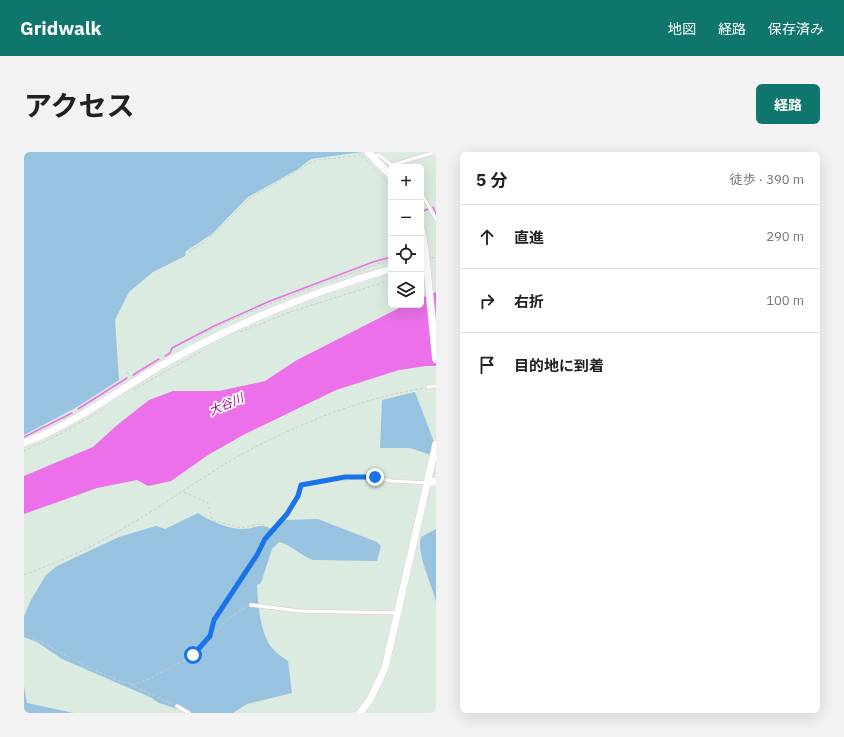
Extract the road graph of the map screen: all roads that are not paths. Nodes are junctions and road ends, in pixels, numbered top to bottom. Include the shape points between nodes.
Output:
1 (436, 152) edge
2 (368, 154) edge
3 (390, 164) edge
4 (399, 164) edge
5 (388, 173) edge
6 (424, 198) edge
7 (436, 219) edge
8 (424, 260) edge
9 (388, 270) edge
10 (436, 359) edge
11 (436, 386) edge
12 (428, 387) road end
13 (24, 443) edge
14 (436, 444) edge
15 (436, 482) edge
16 (428, 483) junction
17 (294, 502) road end
18 (251, 605) road end
19 (397, 613) junction
20 (177, 706) road end
21 (189, 713) edge
22 (360, 713) edge

1 - 4 lane
2 - 3 lane via 378,155
2 - 5 street
6 - 7 lane
8 - 10 street via 428,273
9 - 13 street via 306,298 232,328 169,361 79,417
11 - 12 lane
14 - 16 street
15 - 16 street
16 - 17 lane via 392,482 368,476 345,477 303,484
16 - 19 street
18 - 19 lane via 300,611
19 - 22 street via 385,668 371,698
20 - 21 lane

